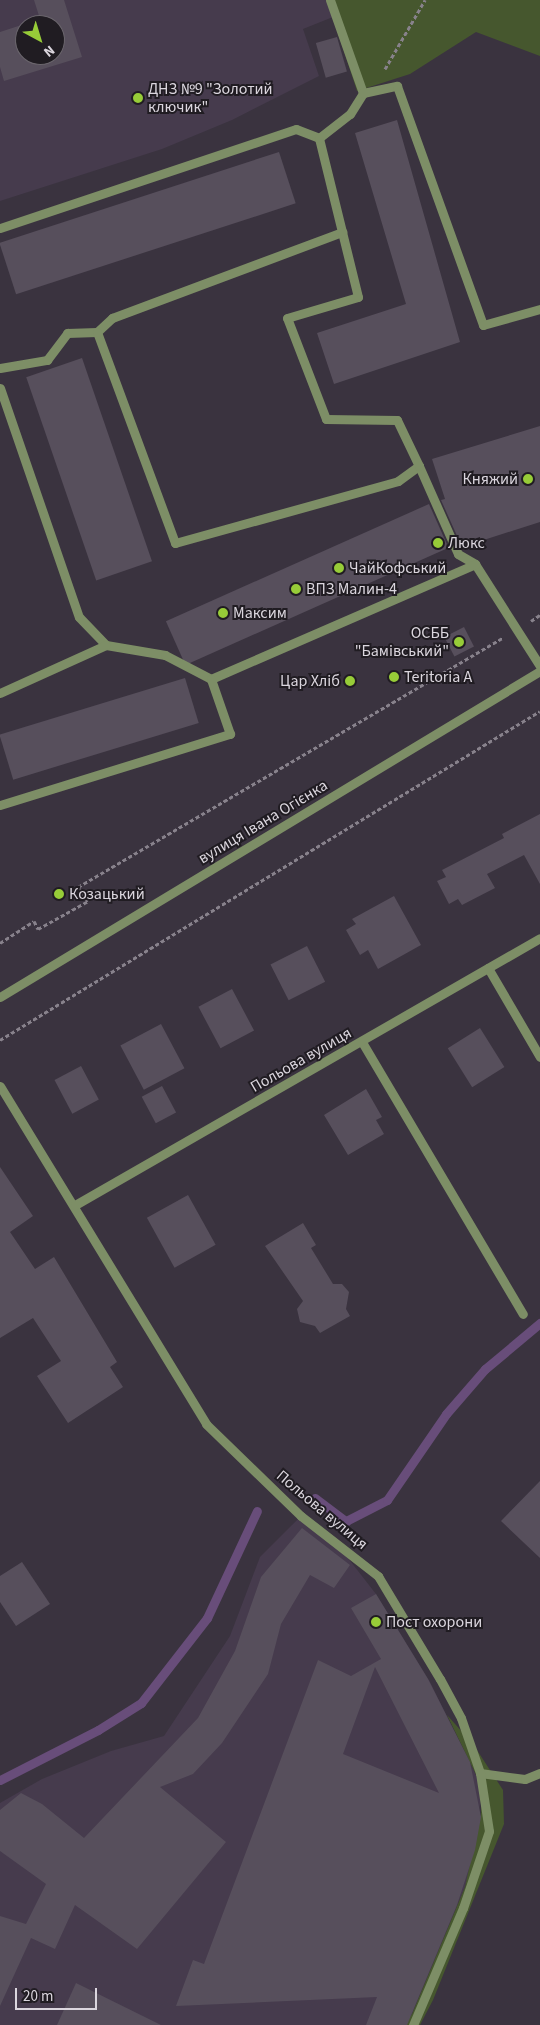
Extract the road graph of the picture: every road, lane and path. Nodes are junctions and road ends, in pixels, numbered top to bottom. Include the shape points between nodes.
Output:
1 (330, 0) edge
2 (425, 0) edge
3 (363, 93) junction
4 (319, 138) junction
5 (0, 228) edge
6 (342, 232) junction
7 (540, 310) edge
8 (97, 332) junction
9 (0, 368) edge
10 (0, 388) edge
11 (420, 466) junction
12 (475, 564) junction
13 (540, 615) edge
14 (517, 630) junction
15 (106, 645) junction
16 (540, 666) edge
17 (540, 671) edge
18 (211, 679) junction
19 (0, 693) edge
20 (540, 711) edge
21 (0, 806) edge
22 (540, 938) edge
23 (0, 943) edge
24 (488, 968) junction
25 (0, 997) edge
26 (0, 1040) edge
27 (362, 1042) junction
28 (540, 1057) edge
29 (0, 1086) edge
30 (75, 1205) junction
31 (523, 1314) dead end
32 (480, 1772) junction
33 (540, 1773) edge
34 (413, 2025) edge

1 - 3 street
2 - 3 path via 378,82
3 - 4 street via 350,114
3 - 7 street via 397,86 483,325
4 - 5 street via 296,129
4 - 6 street
6 - 8 street via 112,318
6 - 11 street via 358,298 287,318 326,419 397,420
8 - 9 street via 67,334 46,360
8 - 11 street via 175,543 398,480
10 - 15 street via 79,617
11 - 12 street via 458,554
12 - 14 street
12 - 18 street
13 - 14 path
14 - 16 street
14 - 23 path via 78,887 88,901 38,929 34,922
15 - 18 street via 165,655
15 - 19 street
17 - 25 street, вулиця Івана Огієнка
18 - 21 street via 230,734
20 - 26 path
22 - 24 street, Польова вулиця
24 - 27 street, Польова вулиця
24 - 28 street
27 - 30 street, Польова вулиця
27 - 31 street
29 - 30 street, Польова вулиця
30 - 32 street, Польова вулиця via 206,1424 301,1516 378,1576 461,1718
32 - 33 street via 526,1779
32 - 34 street, Польова вулиця via 489,1831 464,1908

